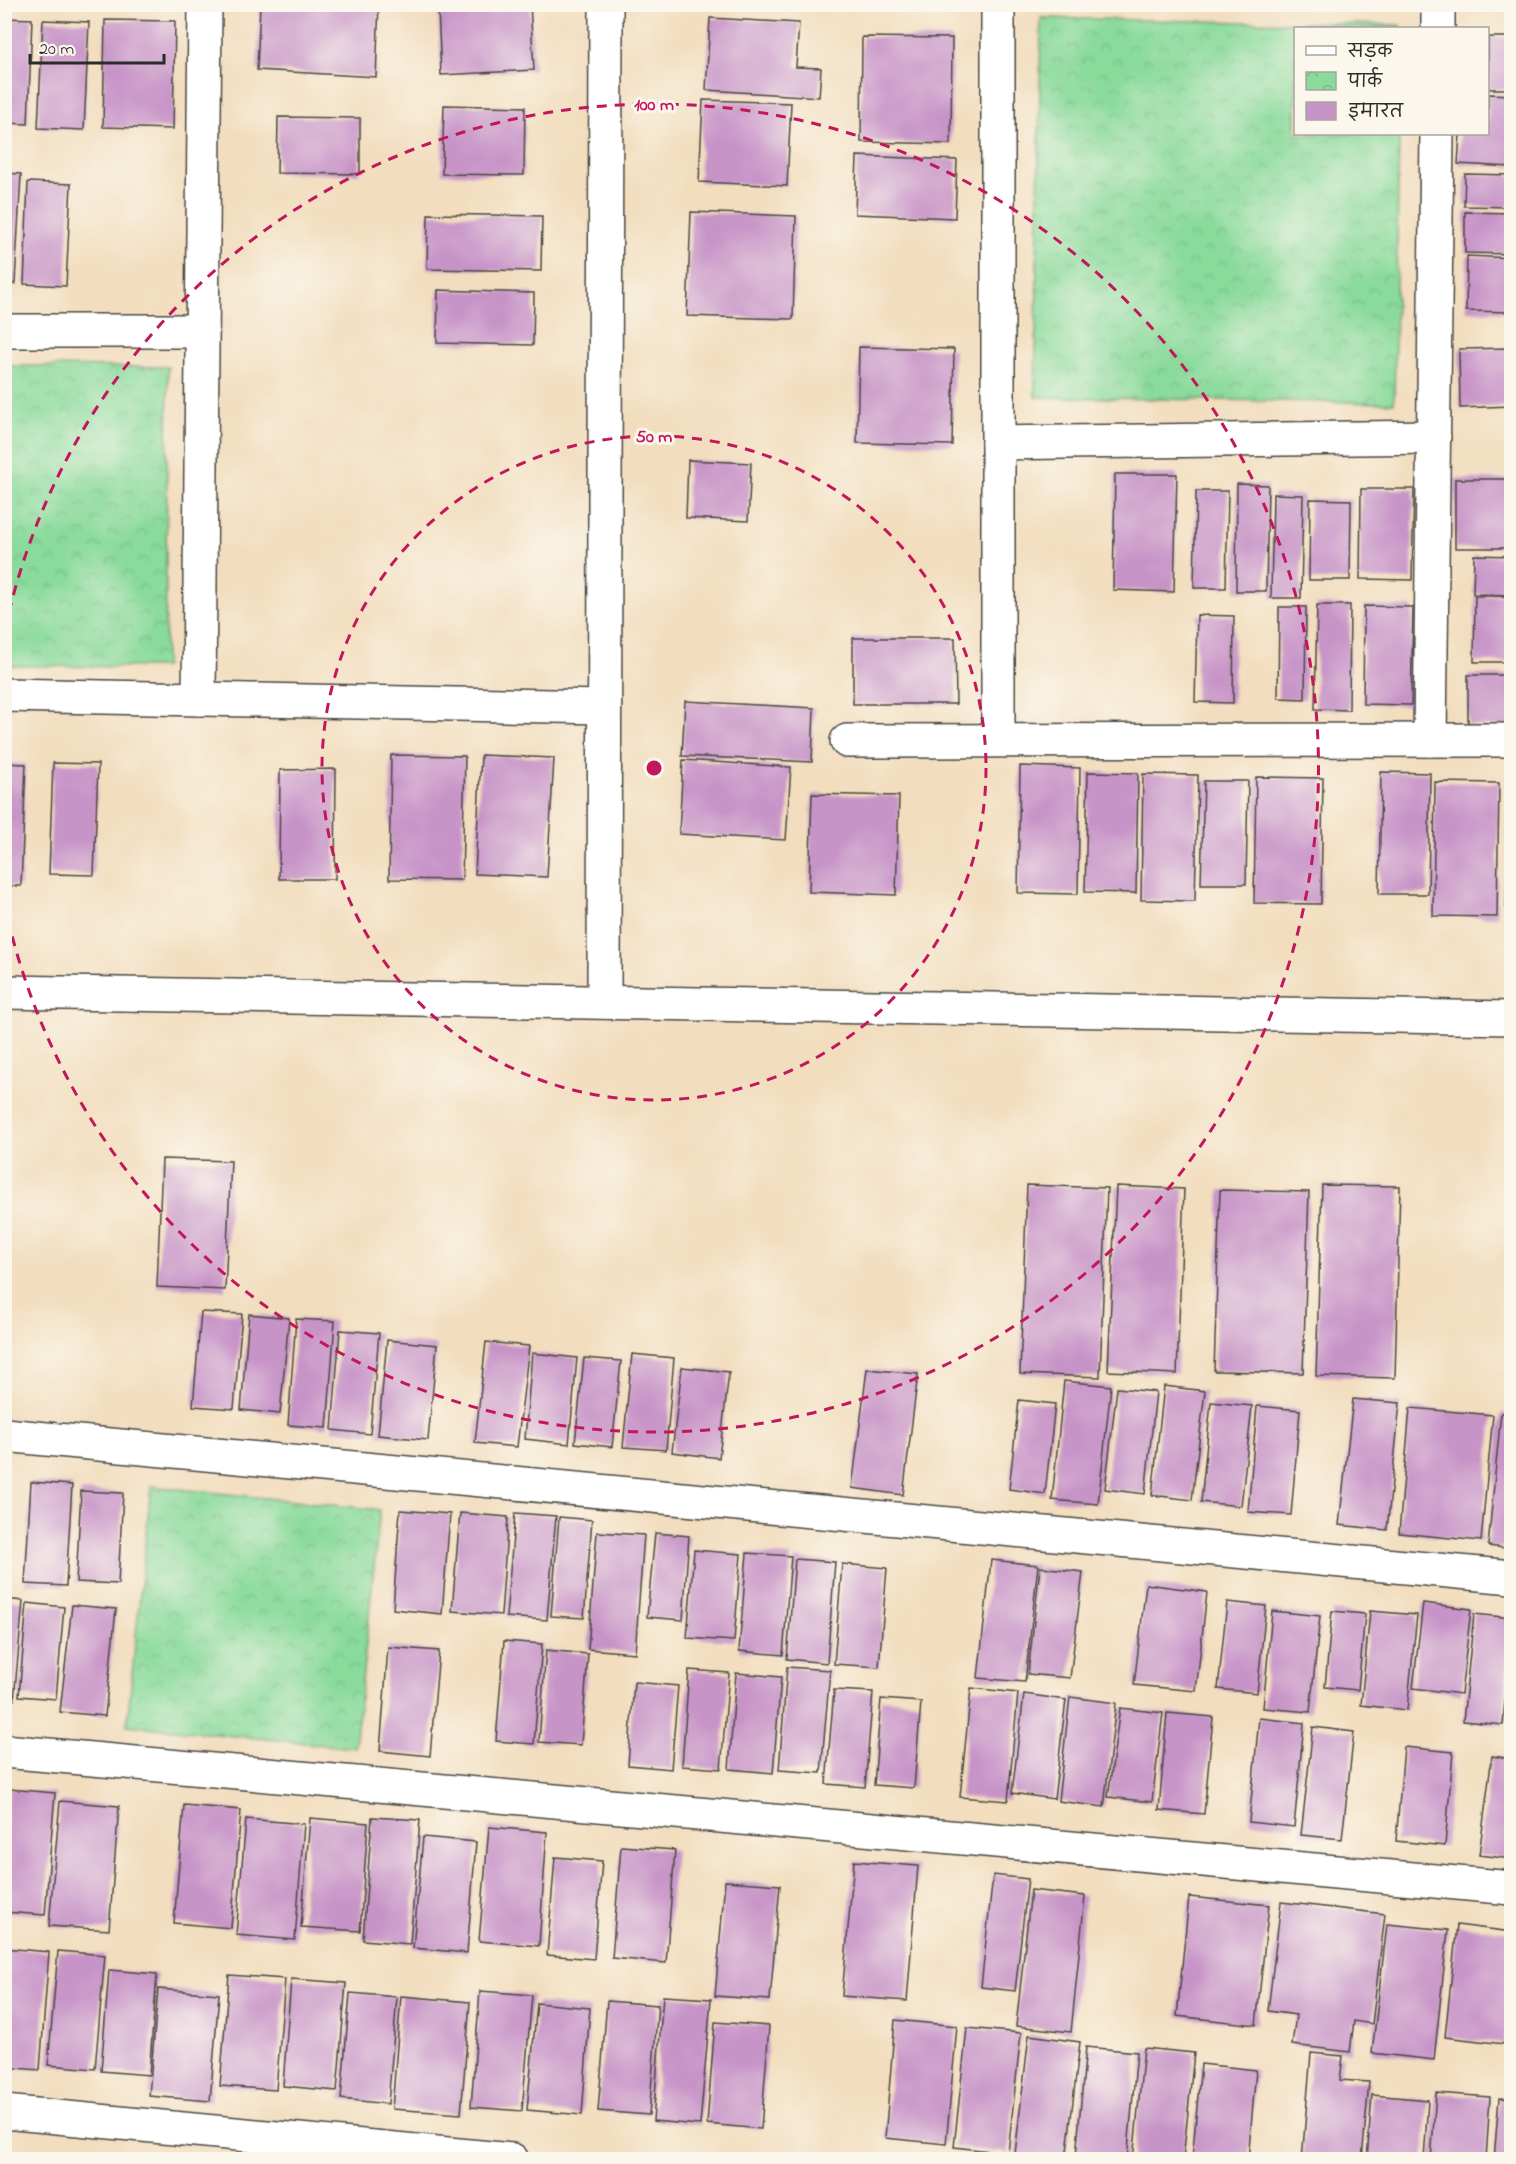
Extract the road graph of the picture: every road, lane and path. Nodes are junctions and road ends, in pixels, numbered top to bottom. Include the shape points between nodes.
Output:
1 (205, 4) edge
2 (606, 4) edge
3 (998, 4) edge
4 (1438, 4) edge
5 (1438, 27) edge
6 (1437, 135) edge
7 (4, 331) edge
8 (202, 331) junction
9 (1434, 437) junction
10 (998, 443) junction
11 (4, 695) edge
12 (199, 699) junction
13 (604, 706) junction
14 (998, 740) junction
15 (1430, 740) junction
16 (1512, 740) edge
17 (847, 741) dead end
18 (4, 992) edge
19 (604, 1002) junction
20 (1512, 1018) edge
21 (4, 1435) edge
22 (1512, 1577) edge
23 (4, 1751) edge
24 (1512, 1888) edge
25 (4, 2112) edge
26 (512, 2160) edge

1 - 8 street
2 - 13 street
3 - 10 street
4 - 5 street
6 - 9 street
7 - 8 street
8 - 12 street
9 - 10 street
9 - 15 street
10 - 14 street
11 - 12 street
12 - 13 street
13 - 19 street
14 - 15 street
14 - 17 street
15 - 16 street
18 - 19 street
19 - 20 street
21 - 22 street
23 - 24 street
25 - 26 street

